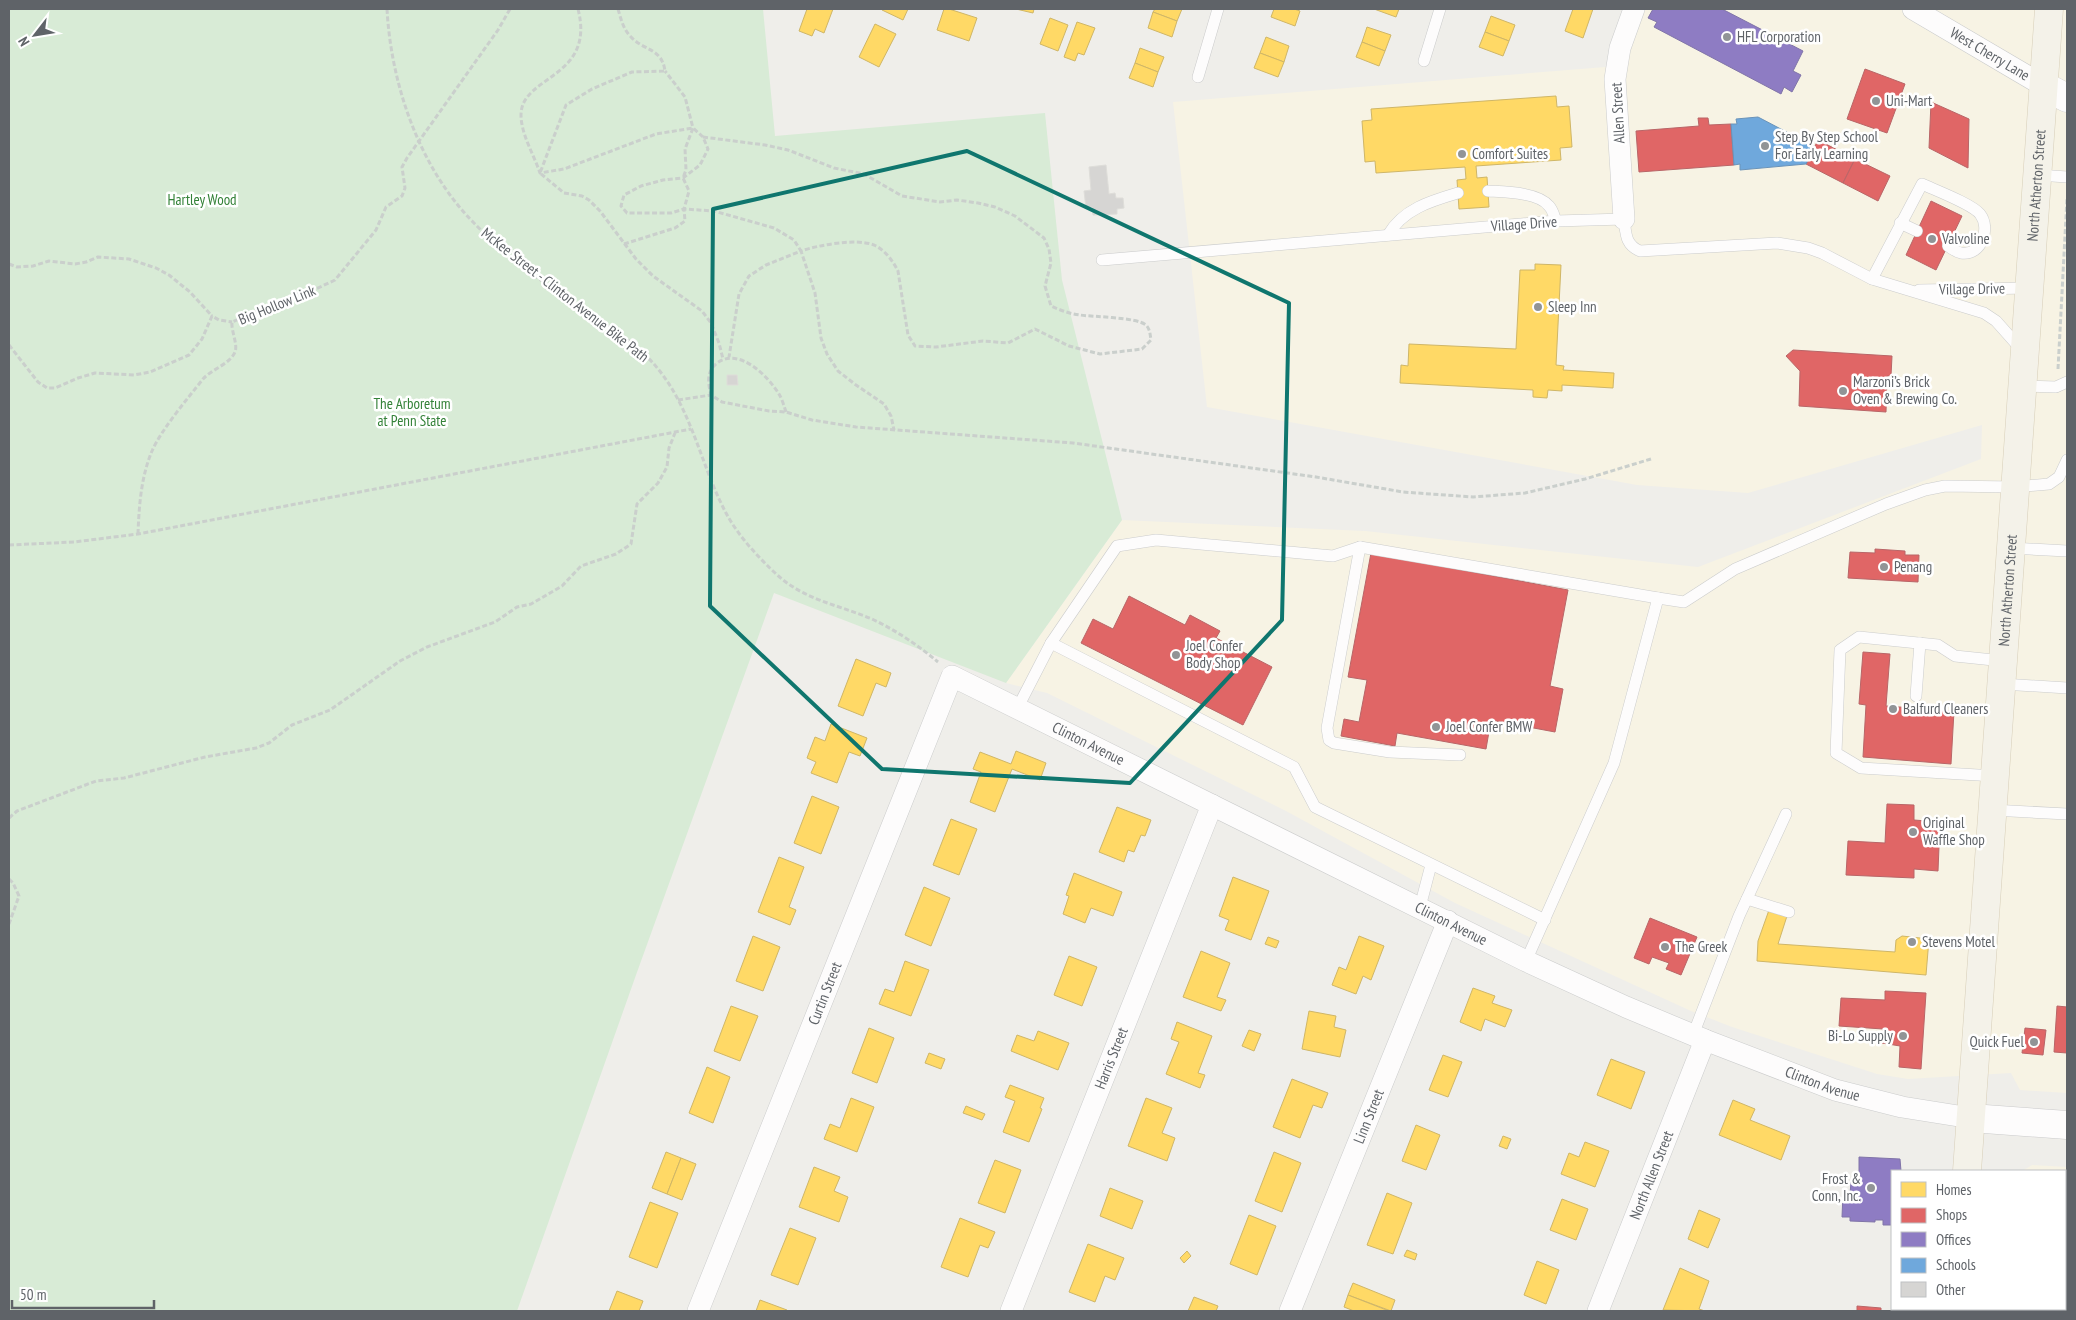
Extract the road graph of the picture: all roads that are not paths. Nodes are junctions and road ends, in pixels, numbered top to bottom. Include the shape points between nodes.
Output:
1 (1218, 9) edge
2 (1440, 9) edge
3 (1634, 9) edge
4 (1913, 9) edge
5 (2049, 9) edge
6 (1424, 61) dead end
7 (1198, 77) dead end
8 (2056, 92) edge
9 (2038, 175) junction
10 (2067, 177) edge
11 (1488, 191) dead end
12 (1458, 193) dead end
13 (1624, 219) junction
14 (1556, 221) junction
15 (1900, 223) junction
16 (1917, 231) dead end
17 (1388, 235) junction
18 (1948, 246) dead end
19 (1102, 260) dead end
20 (1872, 279) junction
21 (2030, 288) junction
22 (1915, 291) junction
23 (2024, 359) junction
24 (2067, 382) edge
25 (2022, 386) junction
26 (2067, 460) edge
27 (2015, 487) junction
28 (1360, 547) junction
29 (2011, 548) junction
30 (2067, 551) edge
31 (1658, 598) junction
32 (1051, 643) junction
33 (1920, 643) junction
34 (2002, 672) junction
35 (952, 676) joint
36 (2067, 688) edge
37 (1916, 696) dead end
38 (1017, 709) junction
39 (1460, 755) dead end
40 (1995, 776) junction
41 (1212, 805) junction
42 (1992, 810) junction
43 (1786, 814) dead end
44 (2067, 814) edge
45 (1431, 865) junction
46 (1747, 898) junction
47 (1420, 907) junction
48 (1789, 912) dead end
49 (1545, 920) junction
50 (1448, 921) junction
51 (1526, 961) junction
52 (1699, 1037) junction
53 (1971, 1118) junction
54 (2067, 1125) edge
55 (1967, 1170) edge
56 (698, 1311) edge
57 (1011, 1311) edge
58 (1290, 1311) edge
59 (1598, 1311) edge

1 - 7 lane
2 - 6 lane
3 - 13 street, Allen Street via 1620,48 1615,79
4 - 8 street, West Cherry Lane
5 - 8 main road, North Atherton Street
8 - 9 main road, North Atherton Street
9 - 10 lane
9 - 21 main road, North Atherton Street
11 - 14 lane via 1543,200
12 - 17 lane via 1407,214
13 - 14 lane, Village Drive
13 - 20 lane, Village Drive via 1628,242 1640,251 1777,244 1822,253
14 - 17 lane, Village Drive
15 - 16 lane
15 - 18 lane via 1922,184 1975,209 1984,221 1985,235 1975,249 1961,253
15 - 20 lane
17 - 19 lane, Village Drive
20 - 22 lane, Village Drive
21 - 22 lane, Village Drive
21 - 23 main road, North Atherton Street
22 - 23 lane, Village Drive via 1984,313 2022,349
23 - 25 main road, North Atherton Street
24 - 25 lane via 2056,387
25 - 27 main road, North Atherton Street
26 - 27 lane via 2059,476 2049,484
27 - 29 main road, North Atherton Street
27 - 31 lane via 1945,486 1925,490 1736,569 1684,602
28 - 31 lane
28 - 32 lane via 1333,556 1156,540 1117,546
28 - 39 lane via 1327,728 1329,740 1390,752
29 - 30 lane
29 - 34 main road, North Atherton Street
31 - 49 lane via 1614,762
32 - 38 lane
32 - 45 lane via 1294,767 1314,807
33 - 34 lane via 1938,645 1955,656
33 - 37 lane
33 - 40 lane via 1859,637 1840,650 1836,753 1861,768
34 - 36 lane
34 - 40 main road, North Atherton Street
35 - 38 street, Clinton Avenue
35 - 56 street, Curtin Street
38 - 41 street, Clinton Avenue
40 - 42 main road, North Atherton Street
41 - 47 street, Clinton Avenue
41 - 57 street, Harris Street
42 - 44 lane
42 - 53 main road, North Atherton Street
43 - 46 lane
45 - 47 lane
45 - 49 lane
46 - 48 lane
46 - 52 lane
47 - 50 street, Clinton Avenue
49 - 51 lane
50 - 51 street, Clinton Avenue
50 - 58 street, Linn Street
51 - 52 street, Clinton Avenue
52 - 53 street, Clinton Avenue via 1835,1090 1902,1107
52 - 59 street, North Allen Street
53 - 54 main road
53 - 55 main road, North Atherton Street

